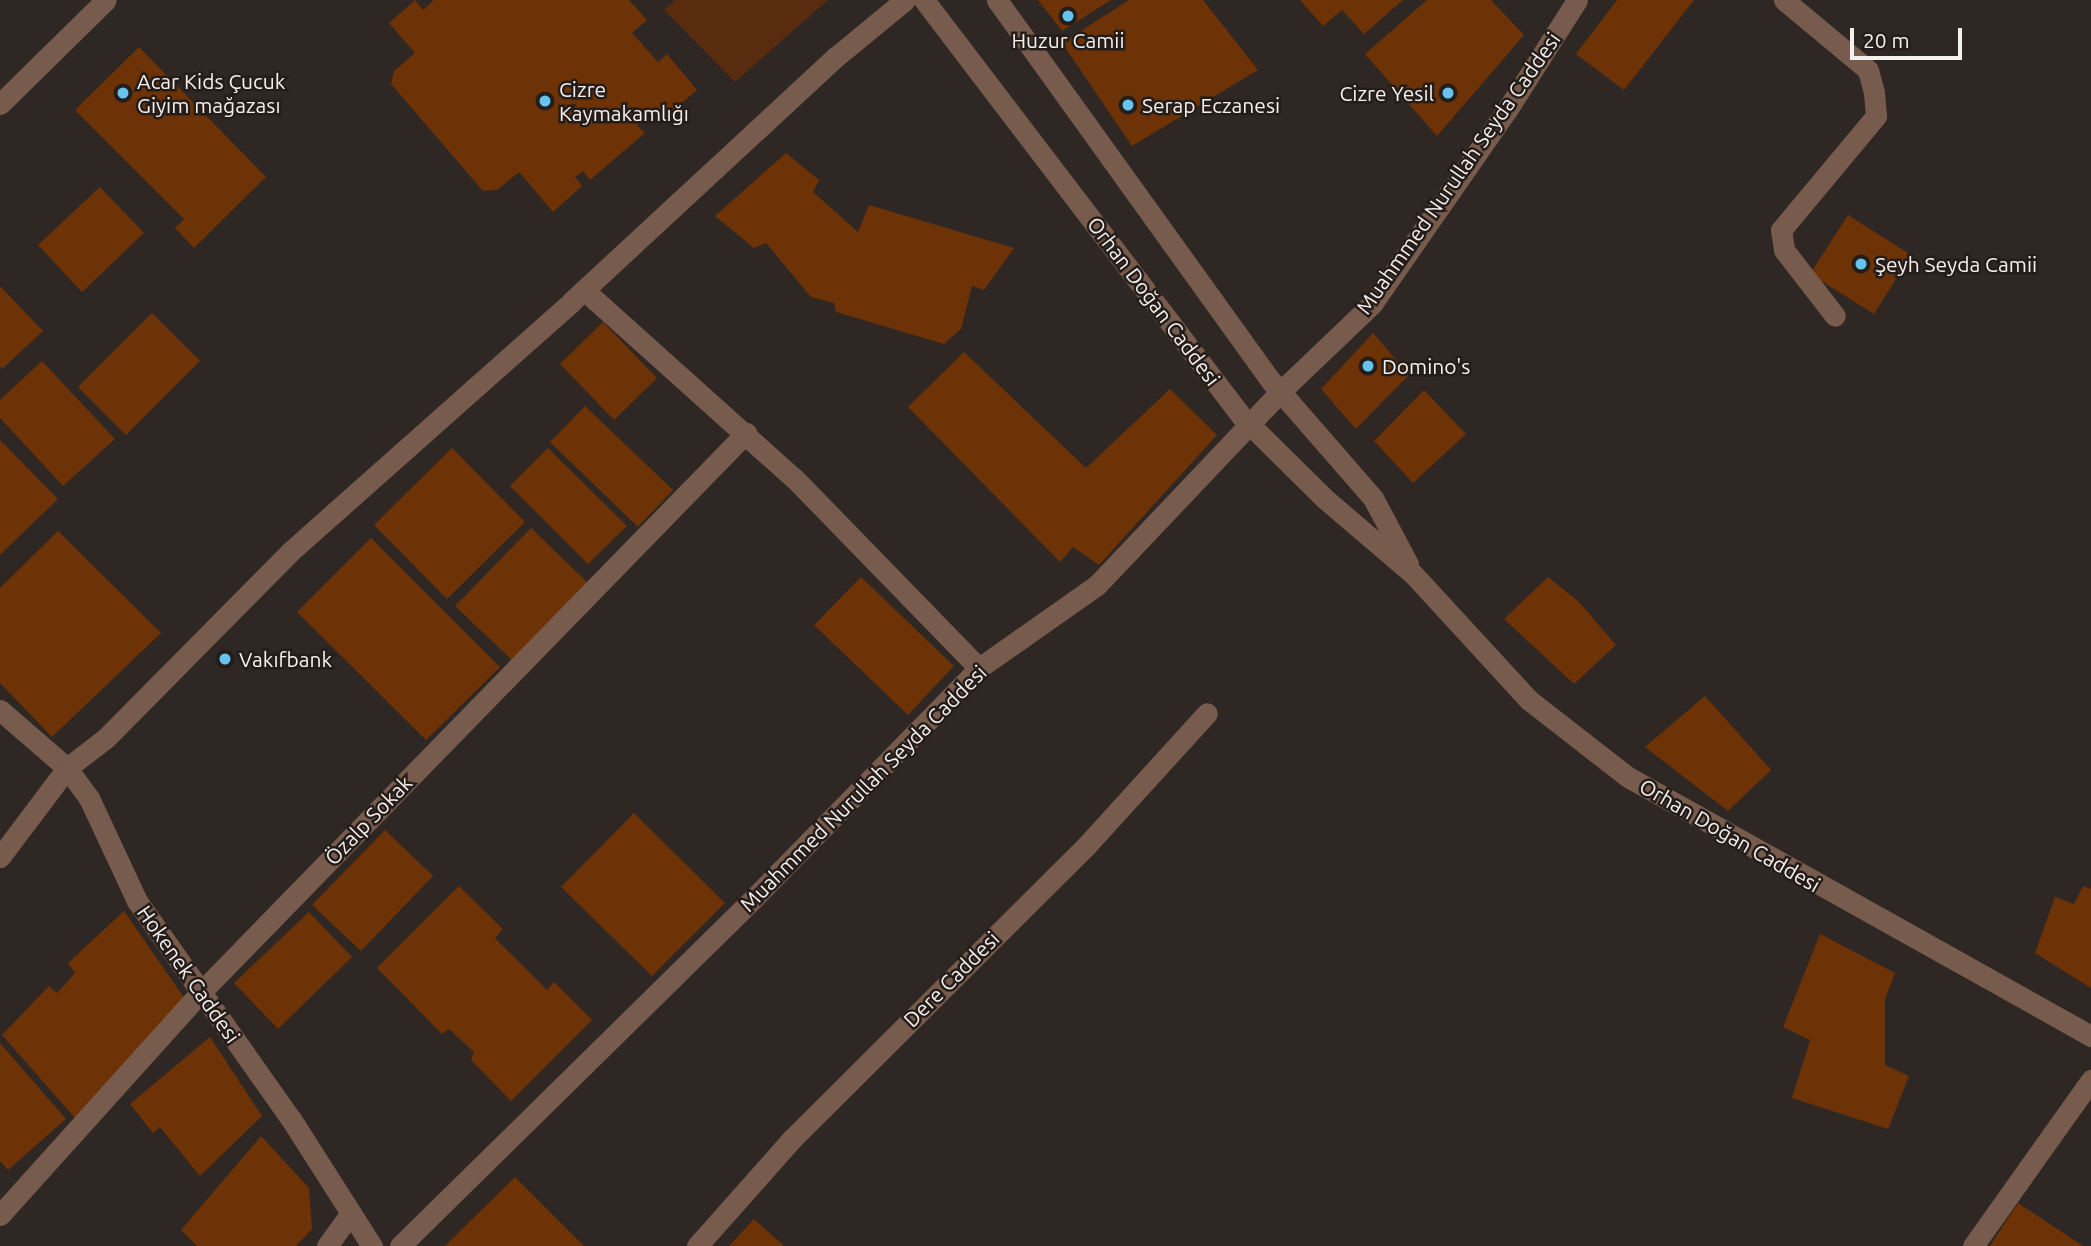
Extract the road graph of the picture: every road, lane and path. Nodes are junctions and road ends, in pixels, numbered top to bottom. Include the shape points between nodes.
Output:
1 (107, 0) edge
2 (905, 0) edge
3 (924, 0) edge
4 (997, 0) edge
5 (1577, 0) edge
6 (1784, 0) edge
7 (0, 104) edge
8 (583, 290) junction
9 (1835, 316) dead end
10 (1280, 392) junction
11 (1251, 425) junction
12 (746, 433) junction
13 (1414, 575) junction
14 (979, 668) junction
15 (0, 710) edge
16 (1207, 713) dead end
17 (67, 768) junction
18 (0, 857) edge
19 (201, 992) junction
20 (2091, 1036) edge
21 (2091, 1080) edge
22 (350, 1214) junction
23 (0, 1216) edge
24 (327, 1246) edge
25 (372, 1246) edge
26 (400, 1246) edge
27 (697, 1246) edge
28 (1973, 1246) edge

1 - 7 street
2 - 8 street via 837,56
3 - 11 street, Orhan Doğan Caddesi
4 - 10 street, Orhan Doğan Caddesi
5 - 10 street, Muahmmed Nurullah Seyda Caddesi via 1507,110 1371,304
6 - 9 street via 1868,70 1874,93 1876,116 1781,230 1784,250
8 - 12 street
8 - 17 street via 291,551 106,738
10 - 11 street, Muahmmed Nurullah Seyda Caddesi
10 - 13 street, Orhan Doğan Caddesi via 1373,498
11 - 13 street, Orhan Doğan Caddesi via 1324,498
11 - 14 street, Muahmmed Nurullah Seyda Caddesi via 1097,585
12 - 14 street
12 - 19 street, Özalp Sokak
13 - 20 street, Orhan Doğan Caddesi via 1529,700 1628,777
14 - 26 street, Muahmmed Nurullah Seyda Caddesi via 754,898
15 - 17 street, Hokenek Caddesi
16 - 27 street, Dere Caddesi via 1087,845 791,1140
17 - 18 street
17 - 19 street, Hokenek Caddesi via 89,798 137,901
19 - 22 street, Hokenek Caddesi via 291,1119
19 - 23 street, Özalp Sokak
21 - 28 street
22 - 24 street
22 - 25 street, Hokenek Caddesi

